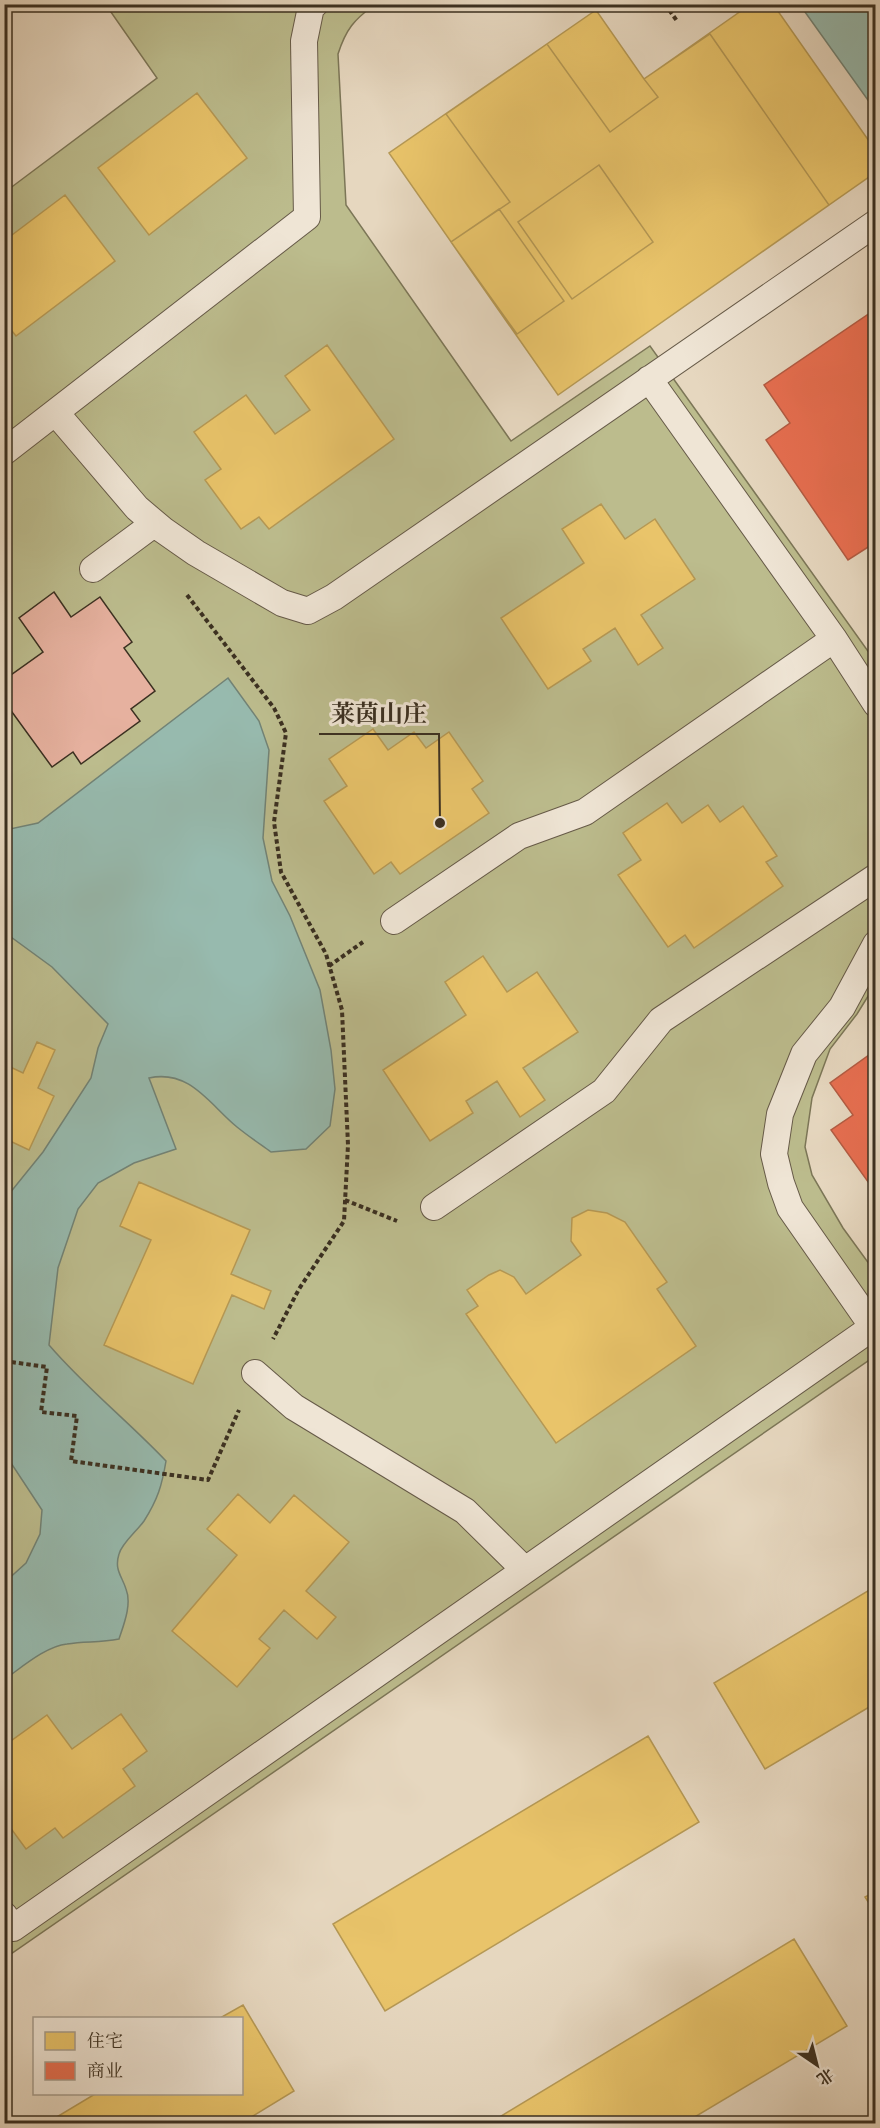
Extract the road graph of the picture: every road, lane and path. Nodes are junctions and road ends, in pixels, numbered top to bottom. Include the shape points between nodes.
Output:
1 (315, 4) edge
2 (665, 4) edge
3 (676, 21) dead end
4 (876, 222) edge
5 (649, 379) junction
6 (56, 413) junction
7 (4, 452) edge
8 (155, 523) junction
9 (190, 549) junction
10 (93, 569) dead end
11 (834, 639) junction
12 (876, 704) edge
13 (876, 877) edge
14 (393, 921) dead end
15 (876, 944) edge
16 (345, 1200) junction
17 (434, 1207) joint
18 (4, 1361) edge
19 (255, 1373) junction
20 (525, 1570) junction
21 (4, 1915) edge

1 - 6 lane via 304,41 307,217
2 - 3 path
4 - 5 lane
5 - 9 lane via 334,597 308,610 282,603
5 - 11 lane
6 - 7 lane
6 - 8 lane via 137,508
8 - 9 lane
8 - 10 lane
9 - 16 path via 180,584 274,708 286,733 274,822 281,872 326,954 342,1010 348,1145
11 - 12 lane
11 - 14 lane via 585,812 519,836
13 - 17 lane via 661,1020 604,1091
15 - 20 lane via 843,1007 804,1054 780,1114 774,1154 790,1208 873,1327
16 - 17 path via 399,1222
16 - 19 path via 344,1221 299,1289
18 - 19 path via 47,1367 41,1412 77,1416 71,1461 208,1480
19 - 20 lane via 294,1407 465,1511
20 - 21 lane via 14,1928

